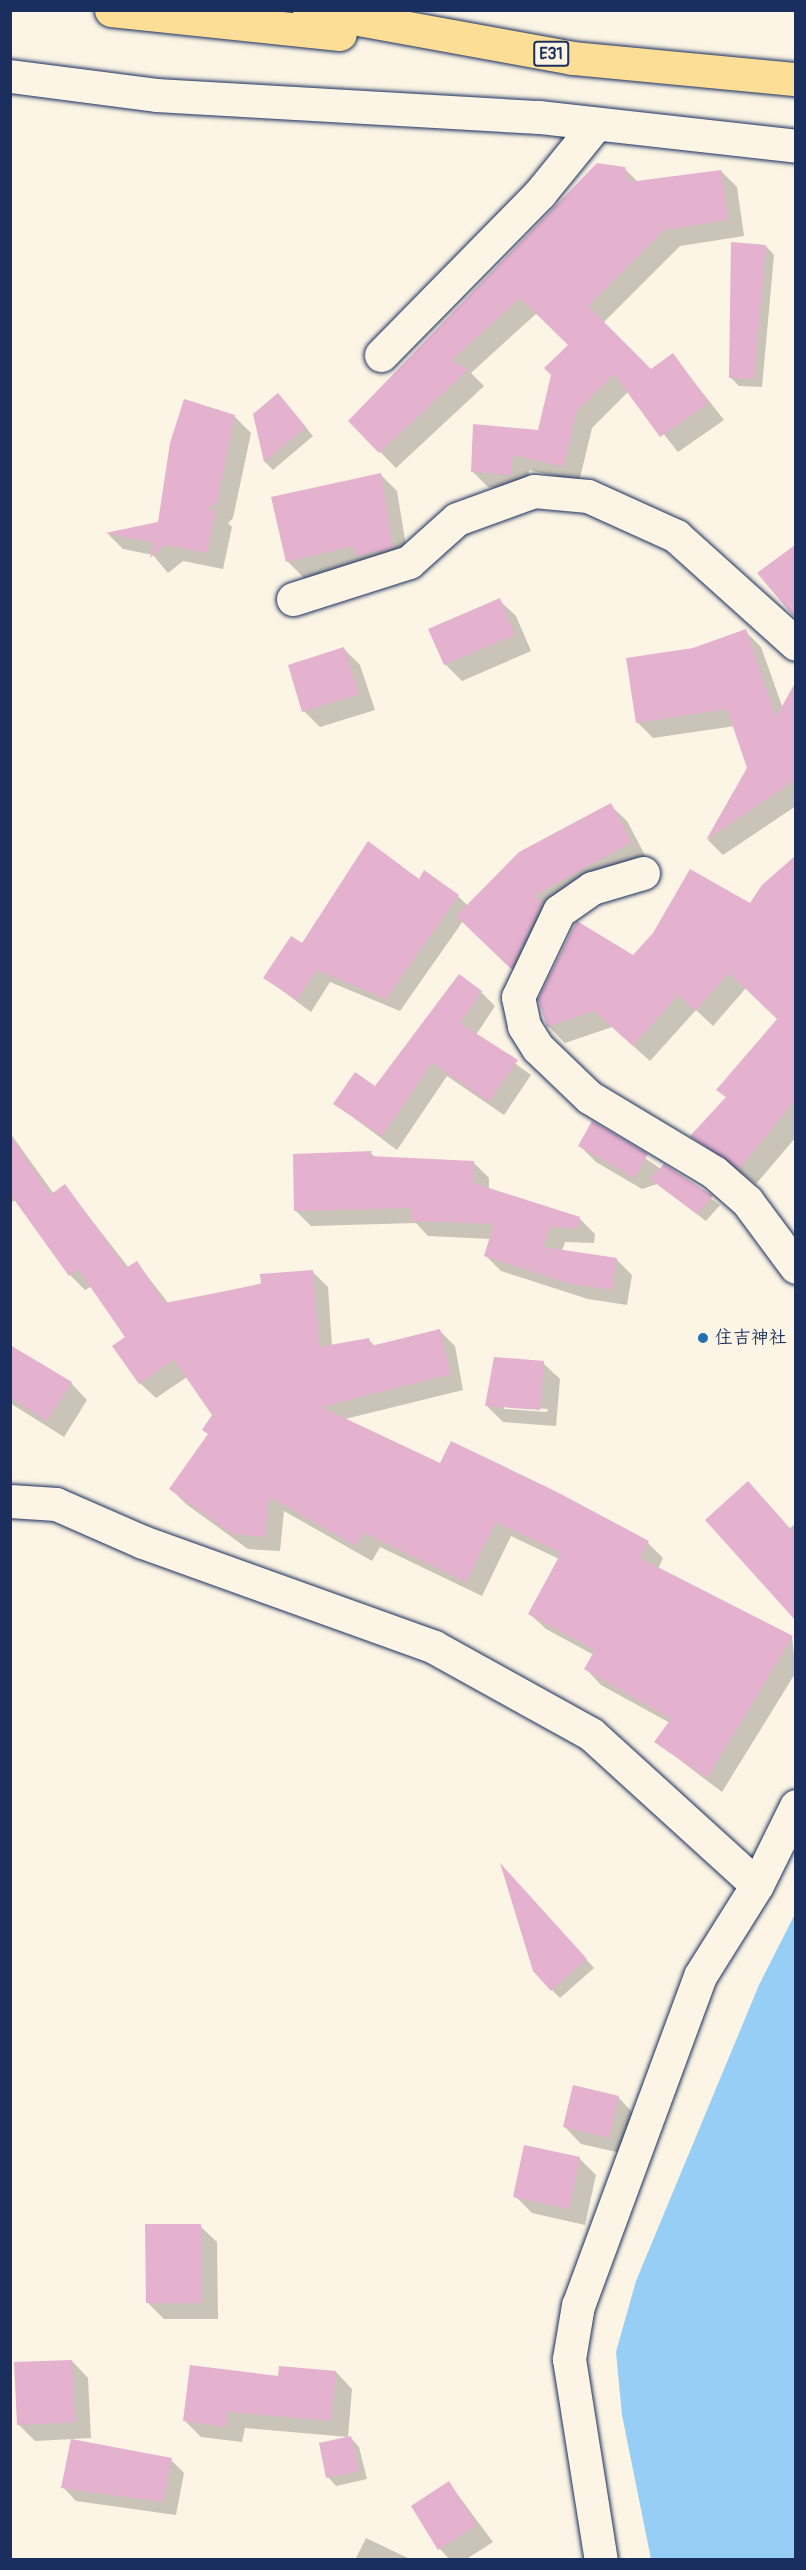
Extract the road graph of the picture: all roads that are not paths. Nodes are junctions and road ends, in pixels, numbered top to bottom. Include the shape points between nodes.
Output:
1 (111, 10) edge
2 (309, 10) edge
3 (572, 58) junction
4 (10, 76) edge
5 (795, 79) edge
6 (596, 123) junction
7 (795, 146) edge
8 (381, 355) dead end
9 (293, 599) dead end
10 (795, 645) edge
11 (643, 873) dead end
12 (795, 1268) edge
13 (10, 1501) edge
14 (795, 1806) edge
15 (757, 1885) junction
16 (601, 2559) edge

1 - 3 highway
2 - 3 highway, E31
3 - 5 highway, E31
4 - 6 street via 156,94
6 - 7 street
6 - 8 street via 540,193
9 - 10 street via 409,562 457,519 534,490 588,496 676,536
11 - 12 street via 592,888 559,911 518,997 524,1026 538,1048 589,1097 714,1172 747,1201
13 - 15 street via 56,1504 143,1542 434,1647 591,1734
14 - 15 street
15 - 16 street via 700,1976 578,2305 569,2359

